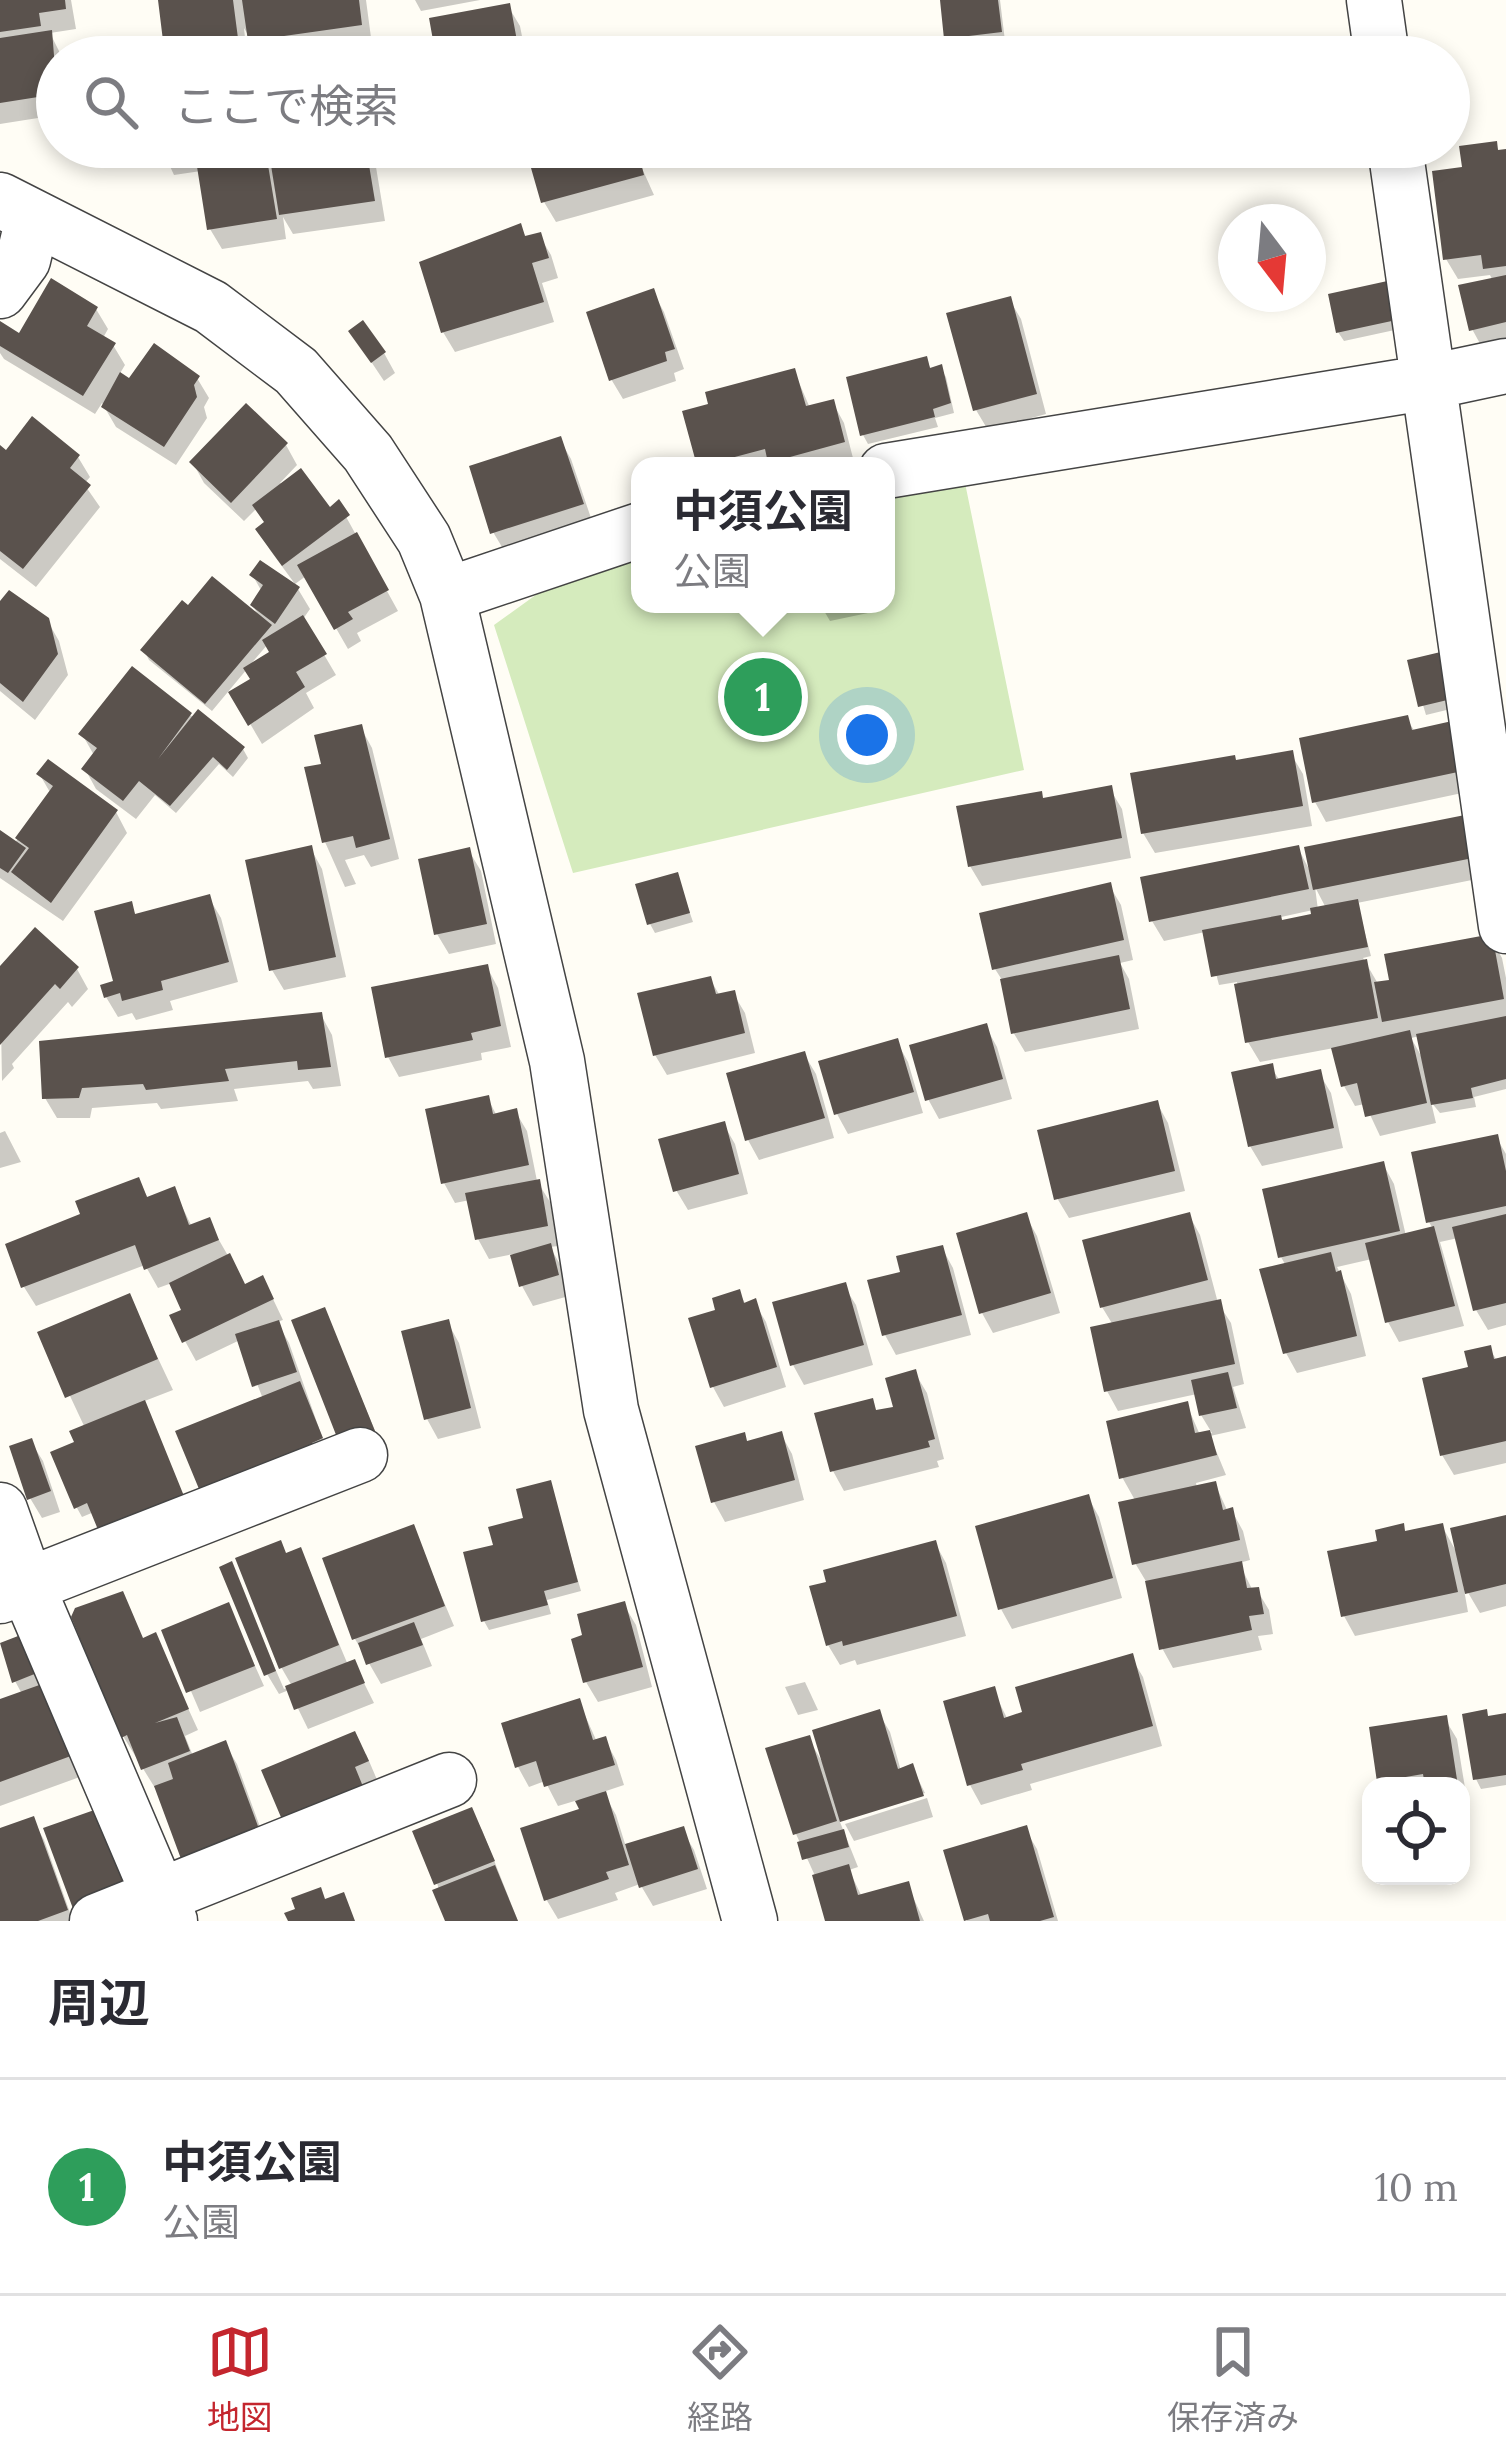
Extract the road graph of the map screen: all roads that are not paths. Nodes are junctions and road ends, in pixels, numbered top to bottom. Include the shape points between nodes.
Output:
1 (1374, 0) edge
2 (1379, 36) edge
3 (1399, 168) edge
4 (16, 209) edge
5 (0, 291) edge
6 (1506, 366) edge
7 (1430, 382) junction
8 (895, 470) edge
9 (631, 533) edge
10 (448, 595) junction
11 (1506, 926) edge
12 (360, 1455) dead end
13 (0, 1510) edge
14 (14, 1591) edge
15 (449, 1780) dead end
16 (164, 1908) edge
17 (97, 1921) edge
18 (750, 1921) edge

1 - 2 street
3 - 7 street
4 - 5 street via 23,260
4 - 10 street via 212,308 296,371 368,453 424,539
6 - 7 street
7 - 8 street
7 - 11 street
9 - 10 street
10 - 18 street via 557,1061 611,1410
12 - 14 street
13 - 14 street
14 - 16 street
15 - 16 street
16 - 17 street

